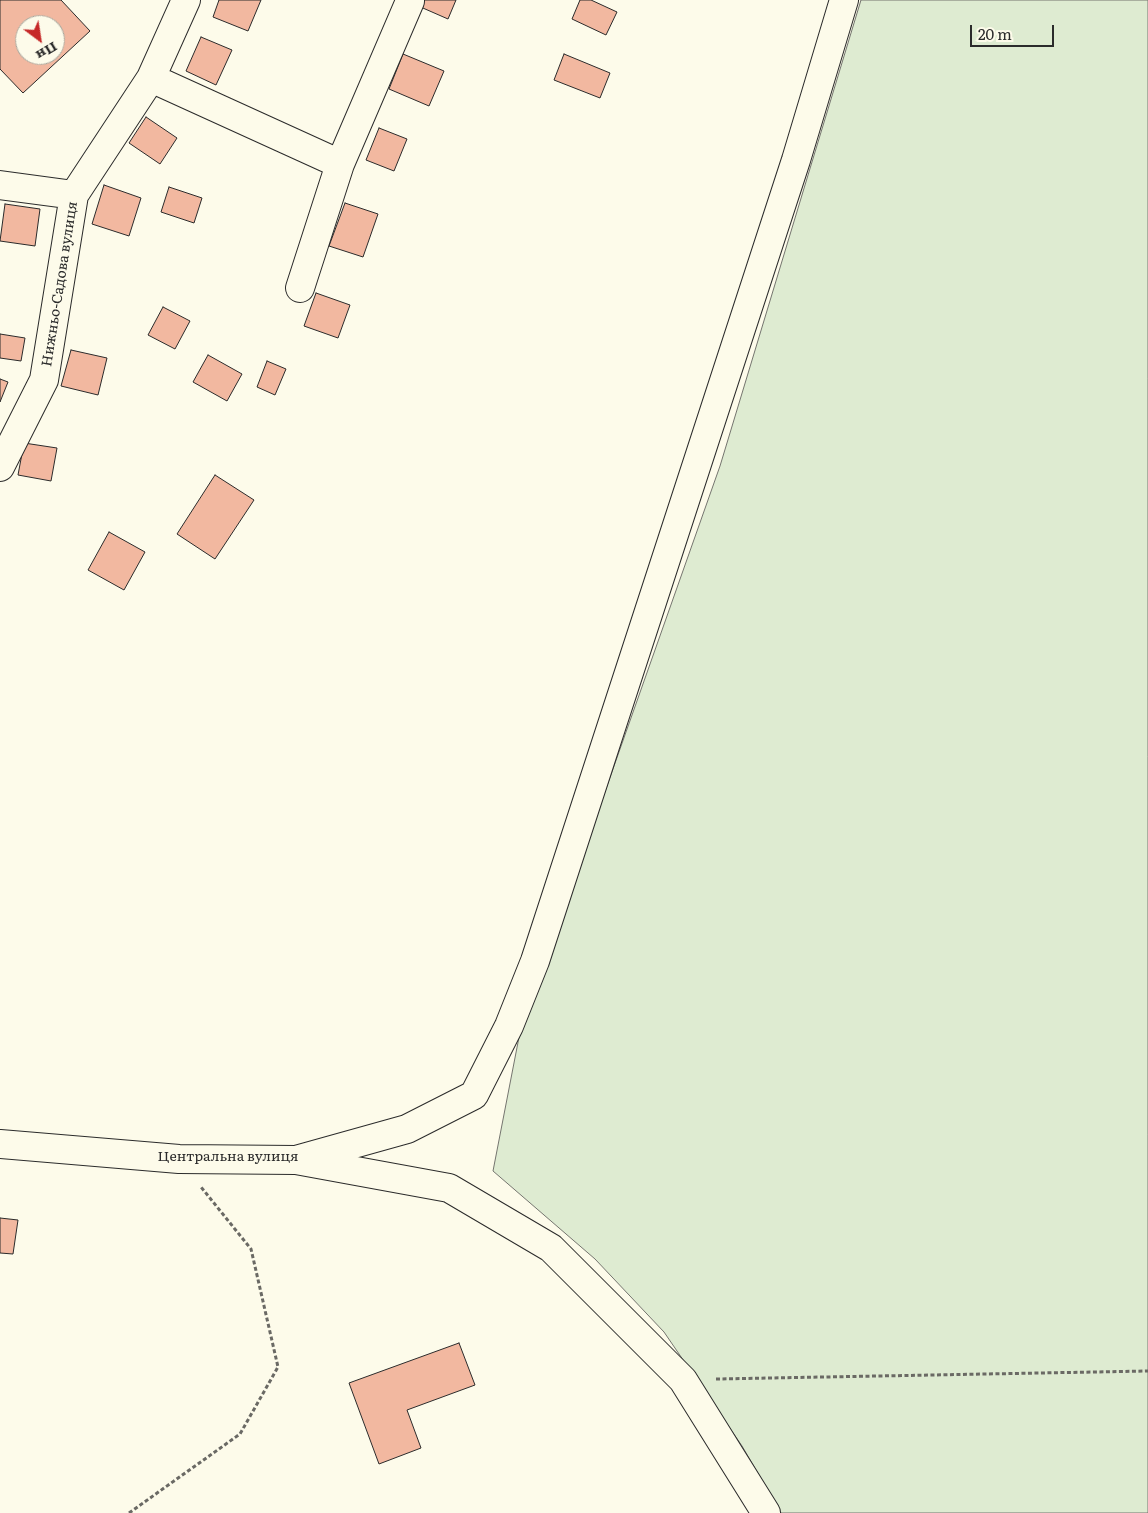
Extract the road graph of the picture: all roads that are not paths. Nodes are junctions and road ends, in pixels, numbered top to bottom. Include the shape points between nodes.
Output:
1 (186, 0) edge
2 (844, 0) edge
3 (410, 1) edge
4 (151, 78) junction
5 (340, 164) junction
6 (0, 185) edge
7 (74, 195) junction
8 (300, 288) dead end
9 (0, 467) edge
10 (0, 1144) edge
11 (296, 1160) junction
12 (766, 1513) edge

1 - 4 street, Нижньо-Садова вулиця
2 - 11 street, Центральна вулиця via 793,169 536,961 509,1026 474,1095 407,1129
3 - 5 street
4 - 5 street
4 - 7 street, Нижньо-Садова вулиця
5 - 8 street
6 - 7 street
7 - 9 street, Нижньо-Садова вулиця via 44,380
10 - 11 street, Центральна вулиця via 179,1159
11 - 12 street via 449,1188 551,1248 683,1380

